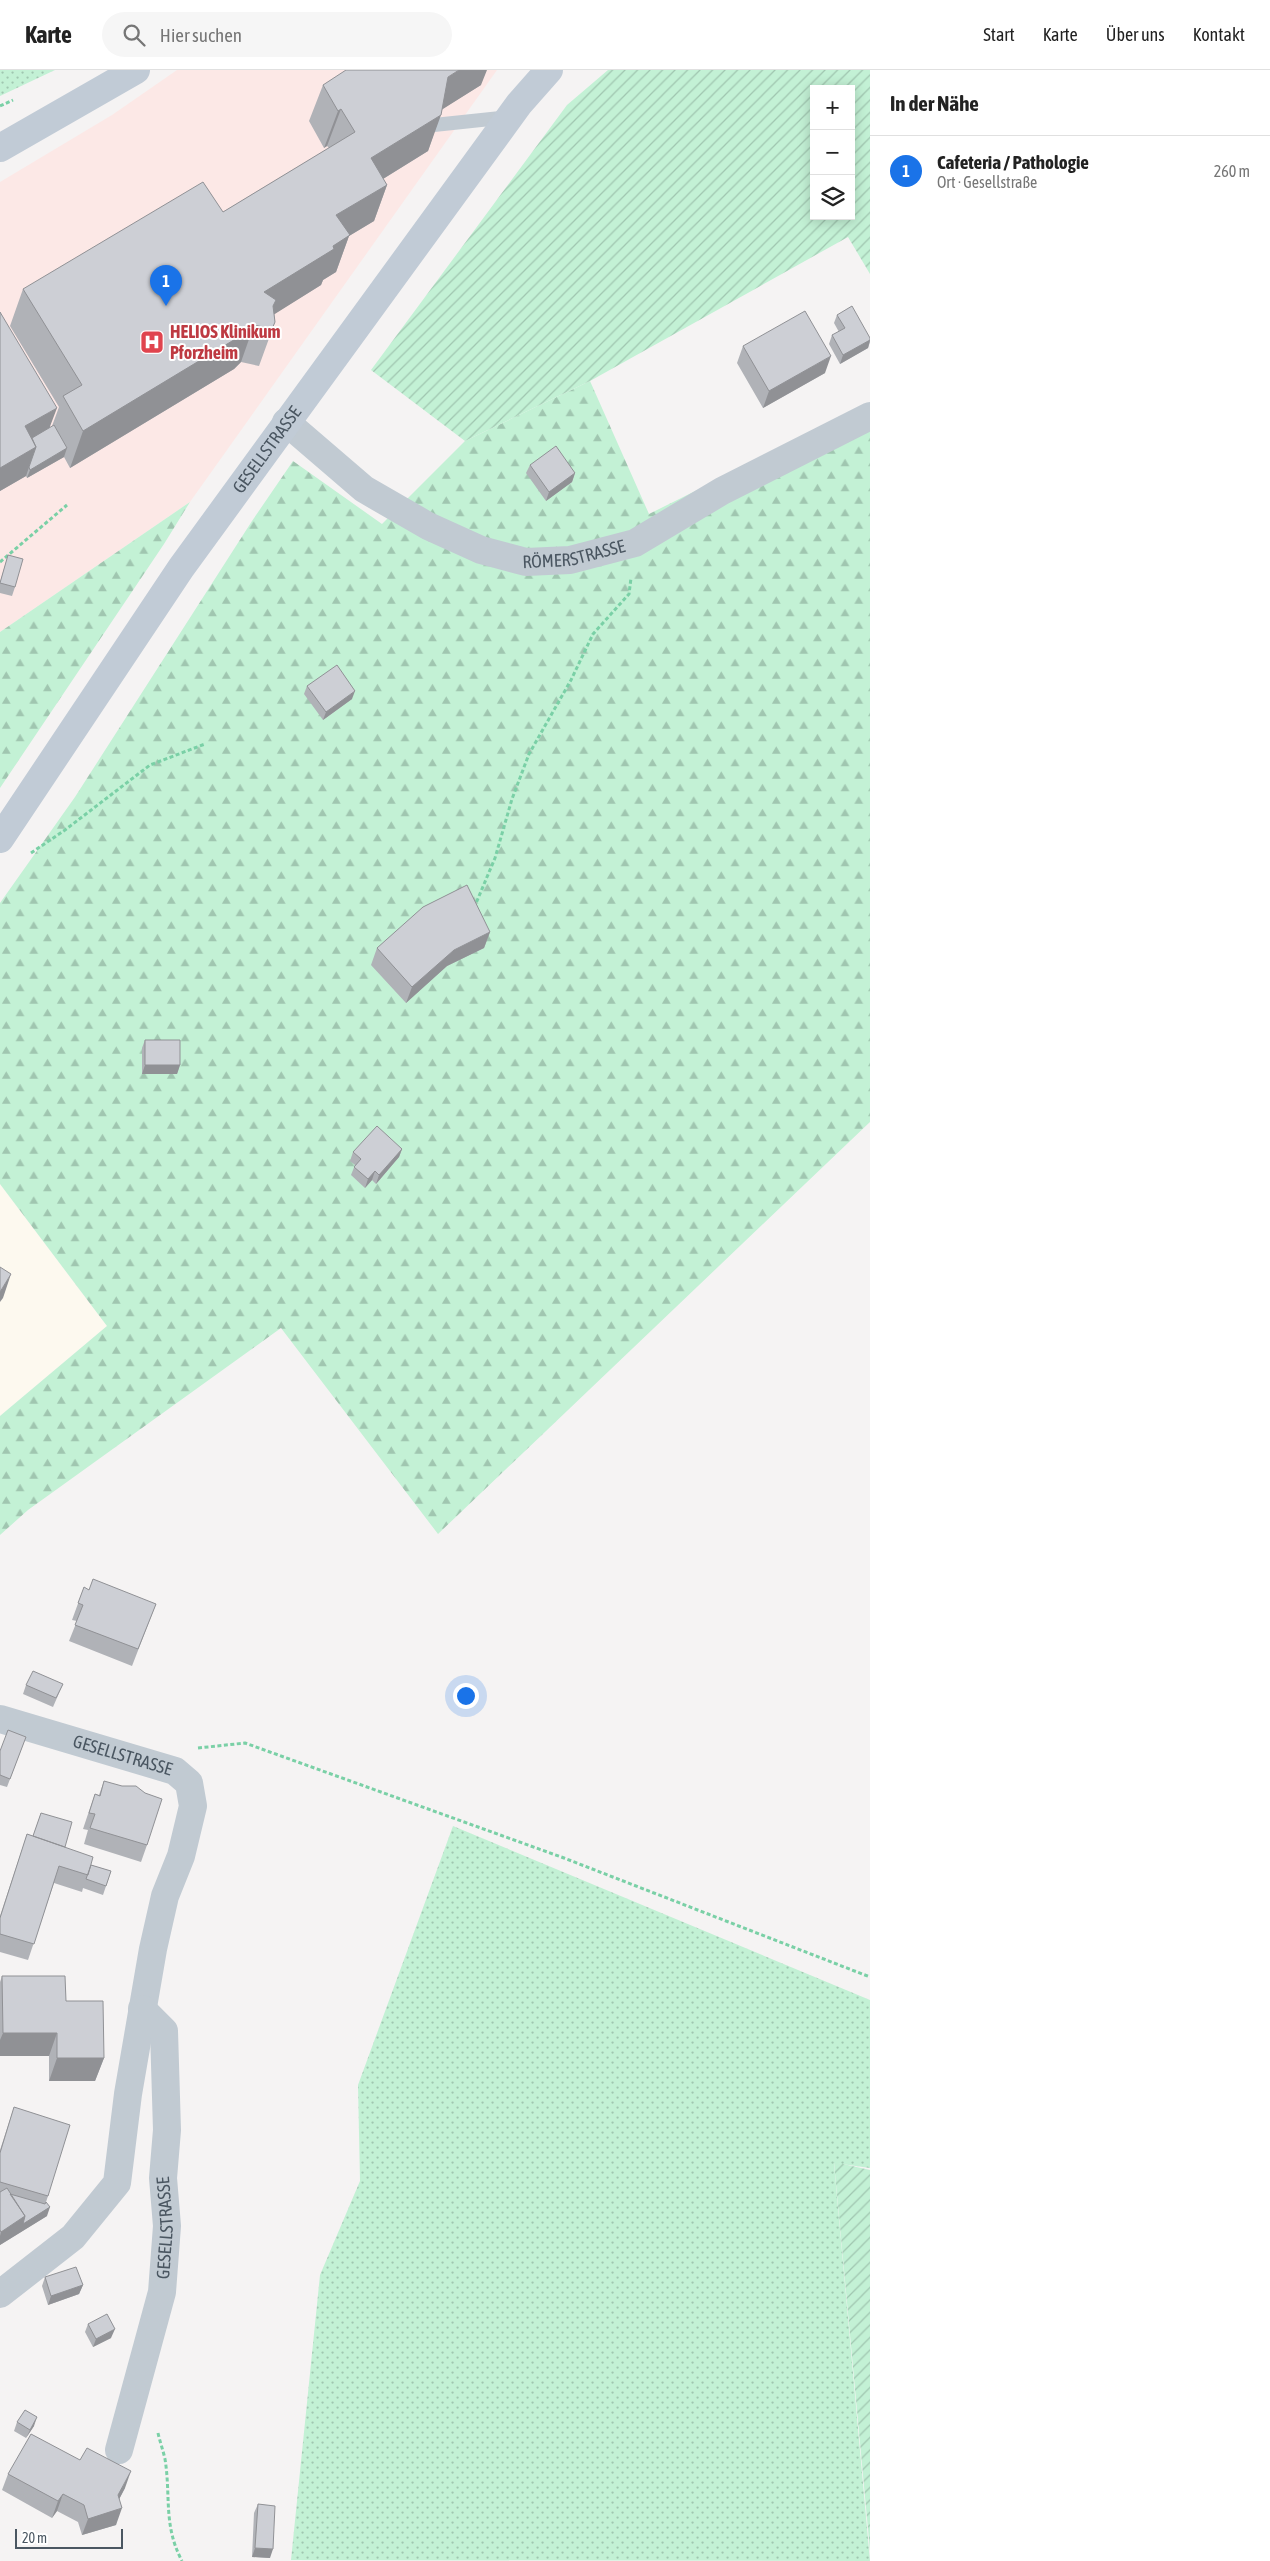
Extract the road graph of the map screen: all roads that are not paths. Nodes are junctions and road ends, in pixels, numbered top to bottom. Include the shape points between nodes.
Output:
1 (136, 70) edge
2 (549, 70) edge
3 (510, 117) junction
4 (434, 125) edge
5 (0, 148) edge
6 (870, 416) edge
7 (286, 422) junction
8 (0, 839) edge
9 (0, 1719) edge
10 (142, 2010) junction
11 (0, 2294) edge
12 (119, 2450) dead end

1 - 5 street
2 - 3 street, GESELLSTRASSE
3 - 4 lane
3 - 7 street, GESELLSTRASSE
6 - 7 street, RÖMERSTRASSE via 722,491 635,543 570,560 526,562 481,550 428,526 364,489
7 - 8 street, GESELLSTRASSE via 180,568
9 - 10 street, GESELLSTRASSE via 175,1771 189,1782 193,1806 165,1896
10 - 11 street, GESELLSTRASSE via 117,2182 73,2237
10 - 12 street, GESELLSTRASSE via 164,2031 168,2130 163,2178 168,2226 162,2292

